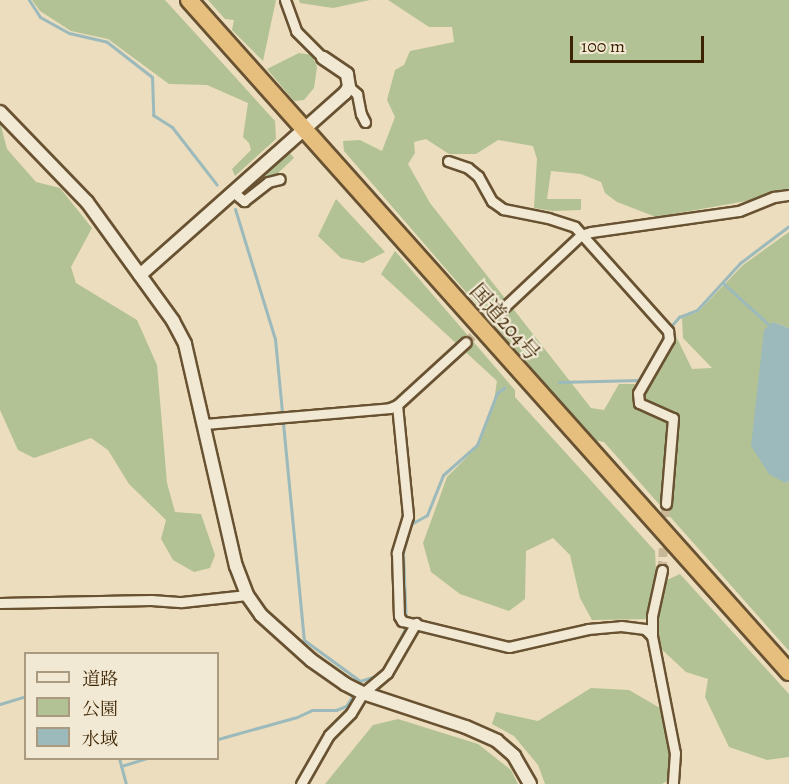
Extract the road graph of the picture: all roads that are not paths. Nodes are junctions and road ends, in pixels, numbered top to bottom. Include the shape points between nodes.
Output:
1 (189, 0) edge
2 (285, 0) edge
3 (323, 58) joint
4 (349, 87) junction
5 (0, 112) edge
6 (365, 122) dead end
7 (304, 129) junction
8 (448, 160) dead end
9 (280, 179) dead end
10 (232, 191) junction
11 (789, 195) edge
12 (581, 236) junction
13 (140, 275) junction
14 (499, 312) tunnel mouth
15 (466, 342) tunnel mouth
16 (396, 405) junction
17 (205, 424) junction
18 (666, 504) tunnel mouth
19 (662, 570) tunnel mouth
20 (247, 596) junction
21 (0, 603) edge
22 (409, 622) junction
23 (652, 636) junction
24 (789, 672) edge
25 (363, 693) junction
26 (301, 784) edge
27 (530, 784) edge
28 (673, 784) edge

1 - 7 highway, 国道204号
2 - 3 street via 296,31
3 - 4 street via 346,74
4 - 6 street via 357,94
4 - 7 street
5 - 13 street via 87,202
7 - 10 street
7 - 24 highway, 国道204号
8 - 12 street via 478,176 492,201 503,209 575,227
9 - 10 street via 268,182 244,201
10 - 13 street
11 - 12 street via 739,211
12 - 14 street
12 - 18 street via 668,331 669,339 638,393 639,403 673,418
13 - 17 street via 185,344
15 - 16 street
16 - 17 street
16 - 22 street via 408,516 397,553 399,616
17 - 20 street via 236,566
19 - 23 street
20 - 21 street via 182,602
20 - 25 street via 283,637
22 - 23 street via 509,647 621,626 645,629
22 - 25 street via 387,673
23 - 28 street via 675,753
25 - 26 street via 329,735
25 - 27 street via 497,741 514,756

